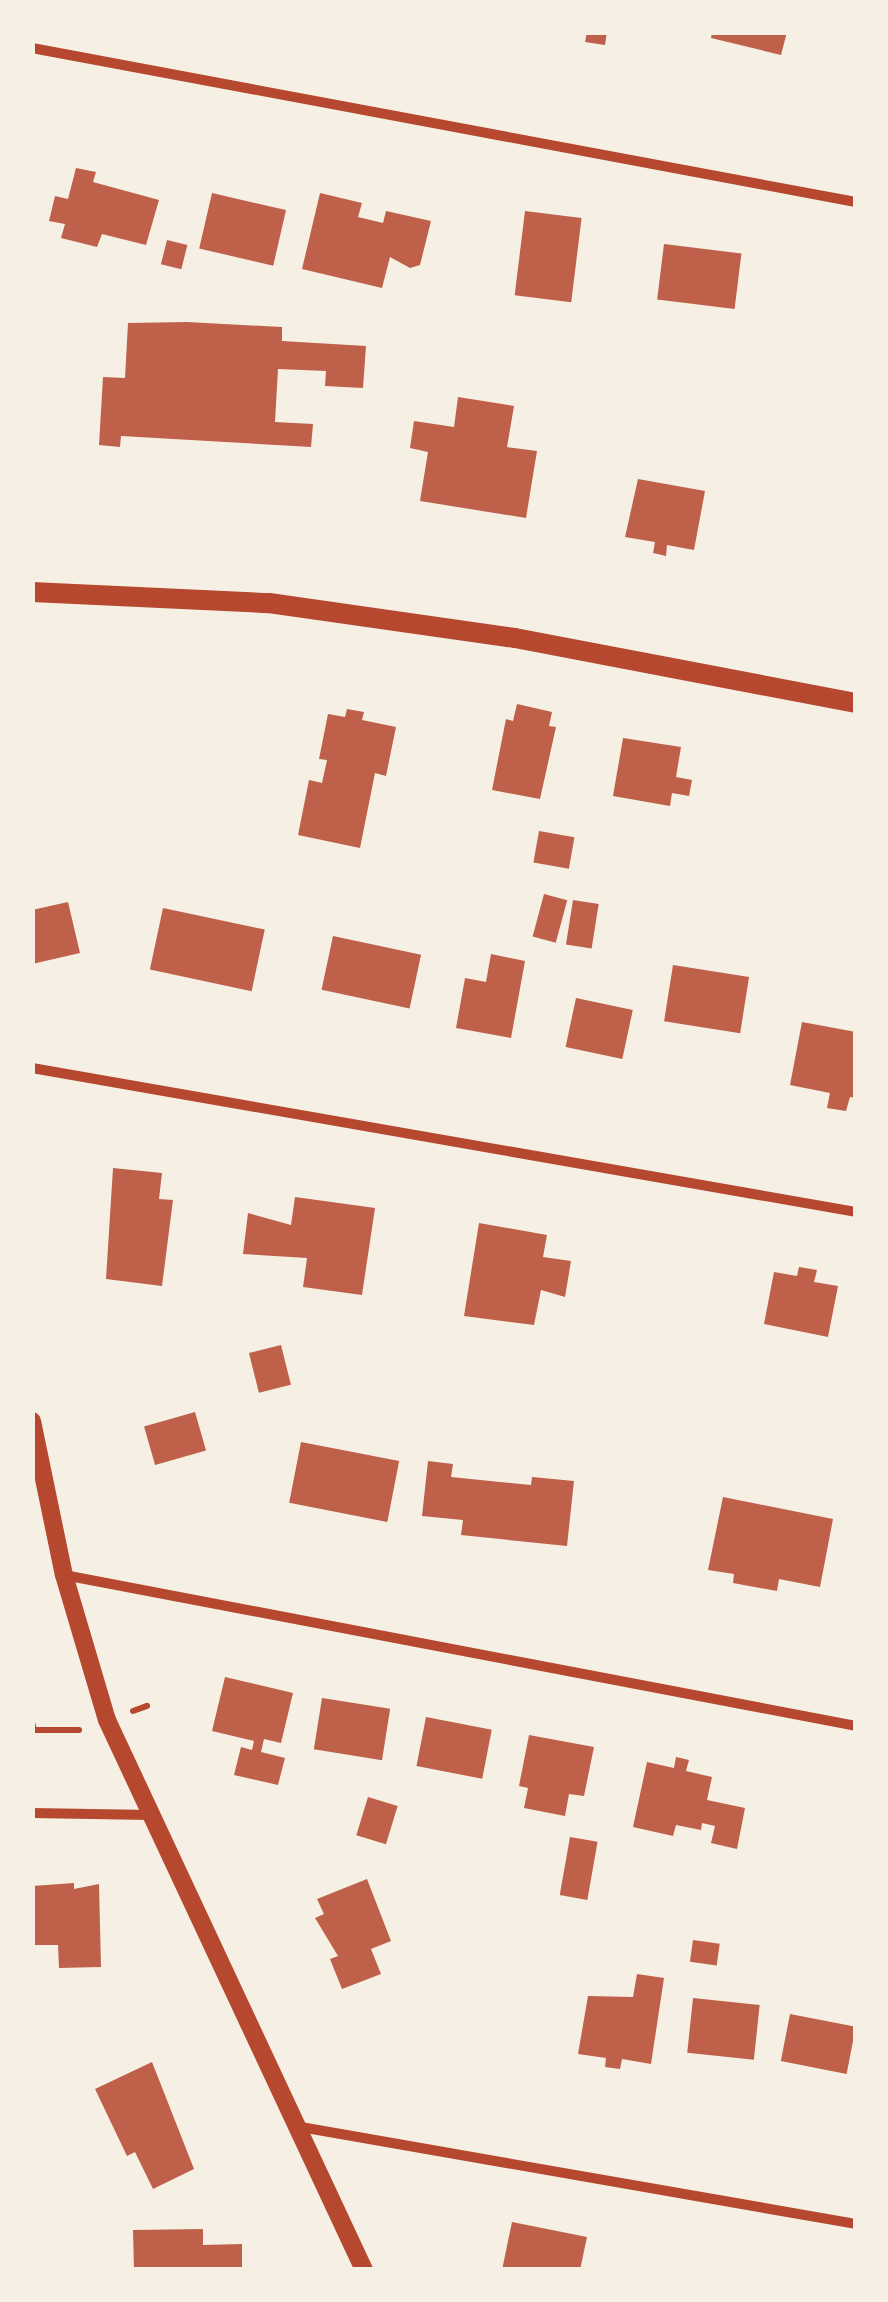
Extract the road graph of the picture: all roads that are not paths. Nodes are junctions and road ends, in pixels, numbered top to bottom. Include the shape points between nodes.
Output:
1 (32, 48) edge
2 (856, 202) edge
3 (32, 592) edge
4 (856, 703) edge
5 (32, 1068) edge
6 (856, 1212) edge
7 (32, 1421) edge
8 (64, 1575) junction
9 (856, 1726) edge
10 (32, 1813) edge
11 (151, 1815) junction
12 (296, 2126) junction
13 (856, 2224) edge
14 (364, 2270) edge

1 - 2 street
3 - 4 main road via 288,606 515,638
5 - 6 street
7 - 8 street
8 - 9 street
8 - 11 street via 107,1720
10 - 11 street
11 - 12 street
12 - 13 street
12 - 14 street

